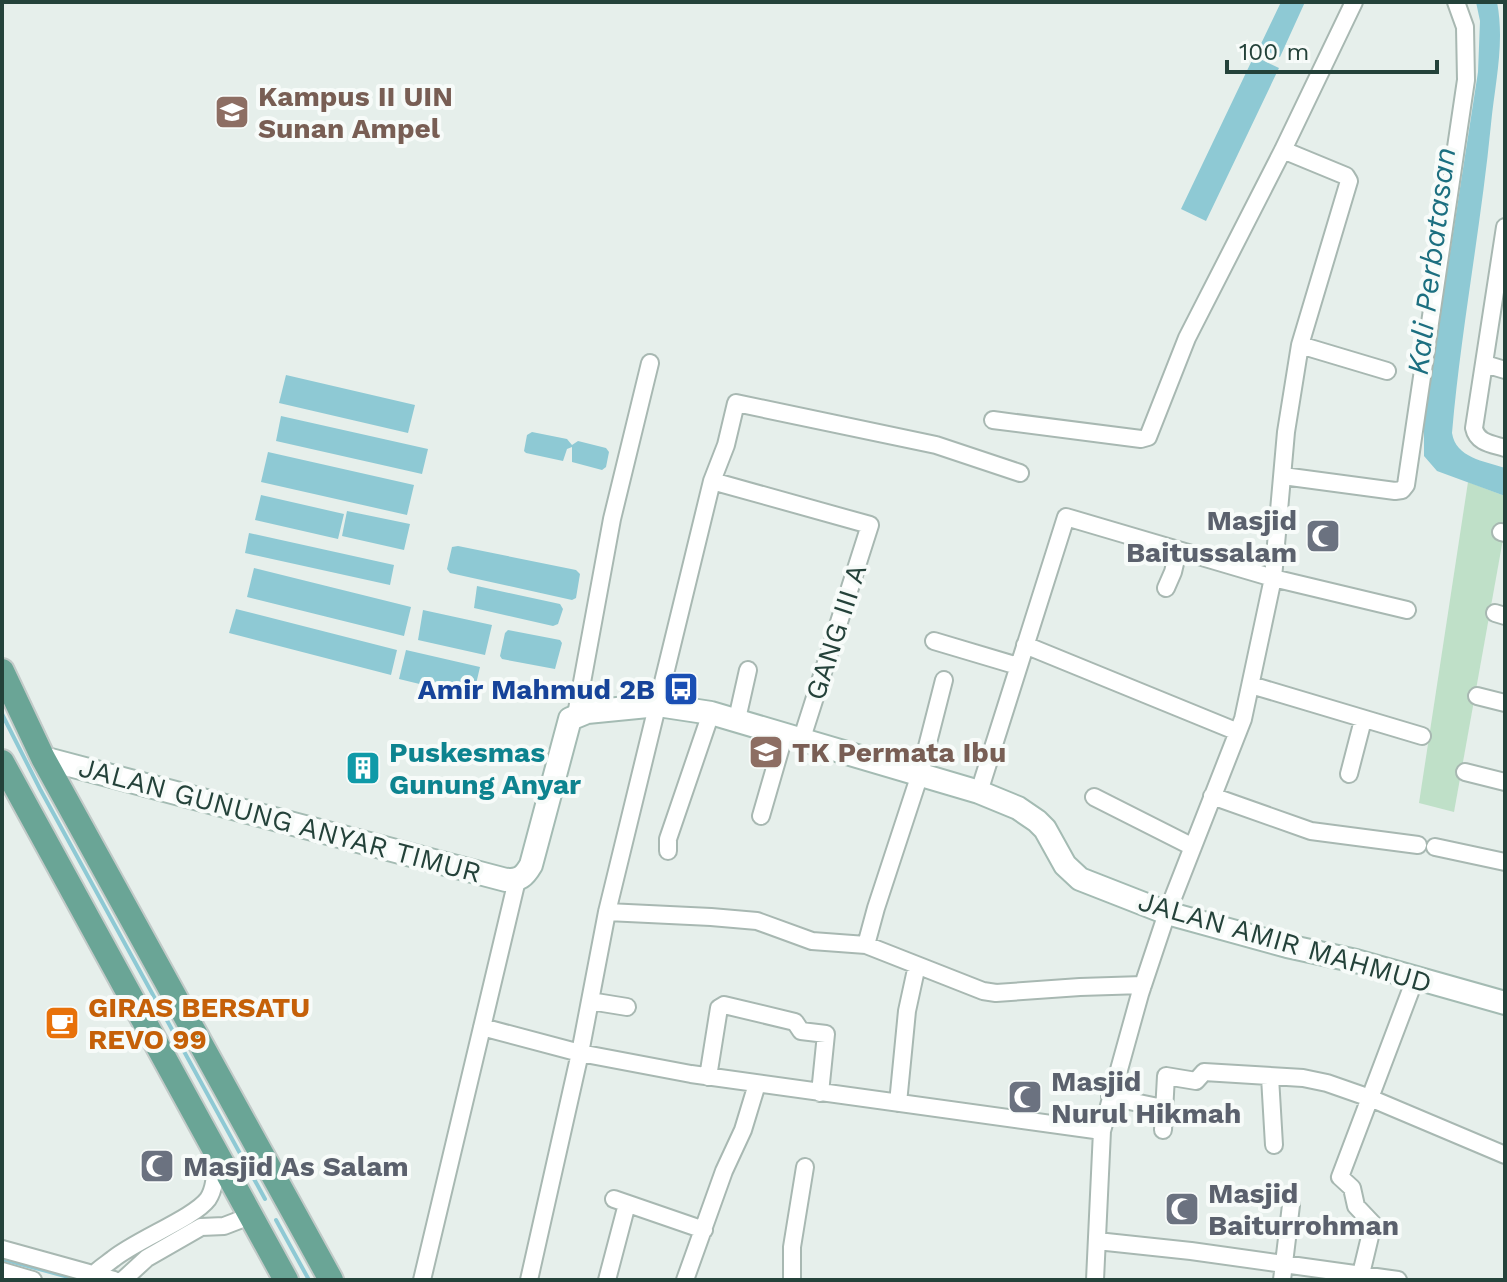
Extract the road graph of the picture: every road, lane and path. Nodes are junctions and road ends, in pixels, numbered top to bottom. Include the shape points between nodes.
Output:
1 (1354, 2) edge
2 (1456, 2) edge
3 (1283, 150) junction
4 (1505, 227) edge
5 (1500, 291) edge
6 (1300, 345) junction
7 (650, 363) dead end
8 (1485, 364) junction
9 (1505, 370) edge
10 (1387, 371) dead end
11 (993, 420) dead end
12 (1505, 448) edge
13 (1020, 473) dead end
14 (1283, 476) junction
15 (712, 481) junction
16 (1178, 551) junction
17 (1273, 578) junction
18 (1166, 588) dead end
19 (1407, 610) dead end
20 (934, 641) dead end
21 (1025, 645) junction
22 (1018, 666) junction
23 (748, 670) dead end
24 (2, 671) edge
25 (944, 680) dead end
26 (1251, 685) junction
27 (1477, 696) dead end
28 (1505, 703) edge
29 (658, 705) junction
30 (711, 713) junction
31 (576, 715) junction
32 (737, 719) junction
33 (1363, 720) junction
34 (1238, 732) junction
35 (794, 736) junction
36 (1422, 736) dead end
37 (43, 758) junction
38 (2, 762) edge
39 (1465, 772) dead end
40 (920, 774) junction
41 (1349, 774) dead end
42 (1505, 782) edge
43 (979, 792) junction
44 (1212, 796) junction
45 (1094, 797) dead end
46 (761, 816) dead end
47 (1193, 847) junction
48 (668, 851) dead end
49 (1505, 862) edge
50 (515, 891) junction
51 (607, 912) junction
52 (1167, 913) junction
53 (866, 945) junction
54 (917, 965) junction
55 (1415, 979) junction
56 (1142, 989) junction
57 (590, 1001) junction
58 (1505, 1003) edge
59 (627, 1007) dead end
60 (482, 1027) junction
61 (579, 1058) junction
62 (708, 1077) junction
63 (1270, 1077) junction
64 (757, 1084) junction
65 (820, 1093) junction
66 (1110, 1097) junction
67 (1370, 1098) junction
68 (898, 1103) junction
69 (1163, 1108) junction
70 (1163, 1130) dead end
71 (1102, 1131) junction
72 (1274, 1145) dead end
73 (1505, 1155) edge
74 (216, 1156) junction
75 (805, 1167) dead end
76 (1291, 1205) dead end
77 (250, 1216) junction
78 (197, 1220) junction
79 (704, 1230) junction
80 (1097, 1241) junction
81 (2, 1249) edge
82 (2, 1271) edge
83 (1284, 1272) edge
84 (1361, 1274) junction
85 (92, 1277) edge
86 (33, 1280) edge
87 (114, 1280) edge
88 (123, 1280) edge
89 (286, 1280) edge
90 (331, 1280) edge
91 (422, 1280) edge
92 (529, 1280) edge
93 (607, 1280) edge
94 (685, 1280) edge
95 (792, 1280) edge
96 (1095, 1280) edge
97 (1398, 1280) edge

1 - 3 street
2 - 14 street via 1465,27 1466,80 1406,485 1395,491
3 - 6 street via 1349,180
3 - 11 street via 1187,338 1148,437
4 - 5 street
5 - 8 street
6 - 10 street
6 - 14 street
7 - 31 street via 612,519
8 - 9 street
8 - 12 street via 1475,434
13 - 15 street via 936,445 736,403
14 - 17 street
15 - 29 street
15 - 35 street, GANG III A via 870,525
16 - 17 street
16 - 18 street
16 - 21 street via 1064,518
17 - 19 street
17 - 26 street
20 - 22 street
21 - 22 street
21 - 34 street
22 - 43 street
23 - 32 street
24 - 37 main road
25 - 40 street
26 - 33 street
26 - 34 street
27 - 28 street
29 - 30 street, JALAN AMIR MAHMUD
29 - 31 street, JALAN AMIR MAHMUD
29 - 51 street
30 - 32 street, JALAN AMIR MAHMUD
30 - 48 street
31 - 50 street via 566,727 531,865
32 - 35 street, JALAN AMIR MAHMUD
33 - 36 street
33 - 41 street
34 - 44 street
35 - 40 street, JALAN AMIR MAHMUD
35 - 46 street, GANG III A
37 - 50 street, JALAN GUNUNG ANYAR TIMUR via 506,880
37 - 90 main road
38 - 74 main road
39 - 42 street
40 - 43 street, JALAN AMIR MAHMUD
40 - 53 street
43 - 52 street, JALAN AMIR MAHMUD via 1037,821 1080,879
44 - 47 street
44 - 49 street via 1311,831
45 - 47 street
47 - 52 street
50 - 60 street
51 - 53 street via 757,921 812,941
51 - 57 street
52 - 55 street, JALAN AMIR MAHMUD
52 - 56 street
53 - 54 street
54 - 56 street via 996,993
54 - 68 street
55 - 58 street, JALAN AMIR MAHMUD
55 - 67 street
56 - 66 street
57 - 59 street
57 - 61 street
60 - 61 street
60 - 91 street
61 - 62 street
61 - 92 street
62 - 64 street
62 - 65 street via 719,1008 724,1005 826,1034
63 - 67 street via 1327,1083
63 - 69 street via 1204,1072 1196,1081 1166,1076
63 - 72 street
64 - 65 street
64 - 79 street
65 - 68 street
66 - 69 street
66 - 71 street
67 - 73 street
67 - 84 street via 1340,1177 1373,1224
68 - 71 street
69 - 70 street
71 - 80 street
74 - 77 main road
74 - 78 street via 214,1185
75 - 95 street
76 - 83 street
77 - 78 street via 224,1226
77 - 89 main road
78 - 85 street via 125,1249
78 - 88 street
79 - 93 street via 621,1202
79 - 94 street
80 - 83 street
80 - 96 street
81 - 85 street
82 - 86 street
83 - 84 street
84 - 97 street
85 - 87 street

